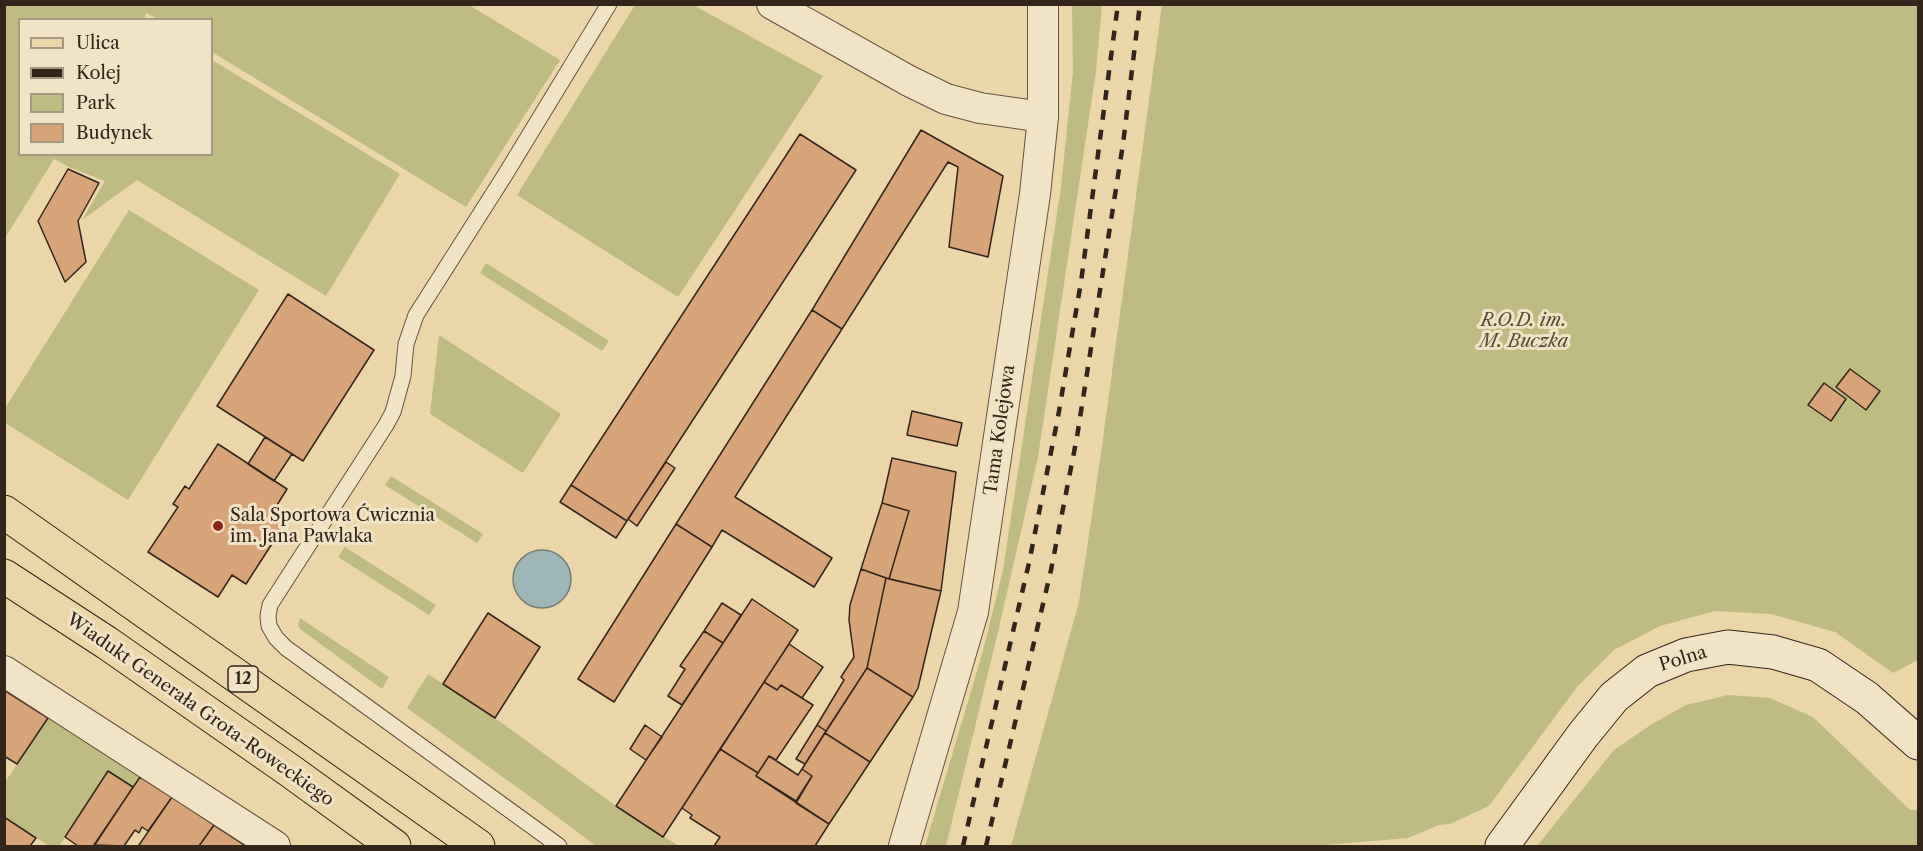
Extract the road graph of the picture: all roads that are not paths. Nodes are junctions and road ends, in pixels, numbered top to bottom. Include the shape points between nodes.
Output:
1 (609, 4) edge
2 (772, 4) edge
3 (1043, 4) edge
4 (1043, 117) junction
5 (4, 512) edge
6 (4, 576) edge
7 (4, 671) edge
8 (1918, 743) edge
9 (275, 846) edge
10 (394, 846) edge
11 (478, 846) edge
12 (559, 846) edge
13 (904, 846) edge
14 (1502, 846) edge

1 - 12 lane via 416,315 406,344 399,396 390,418 276,594 268,616 269,626 286,648
2 - 4 street via 946,99
3 - 4 street, Tama Kolejowa
4 - 13 street, Tama Kolejowa via 973,612
5 - 11 main road, 12
6 - 10 main road, Wiadukt Generała Grota-Roweckiego via 107,643
7 - 9 street
8 - 14 street, Polna via 1867,698 1818,665 1773,652 1728,647 1686,655 1647,671 1614,698

